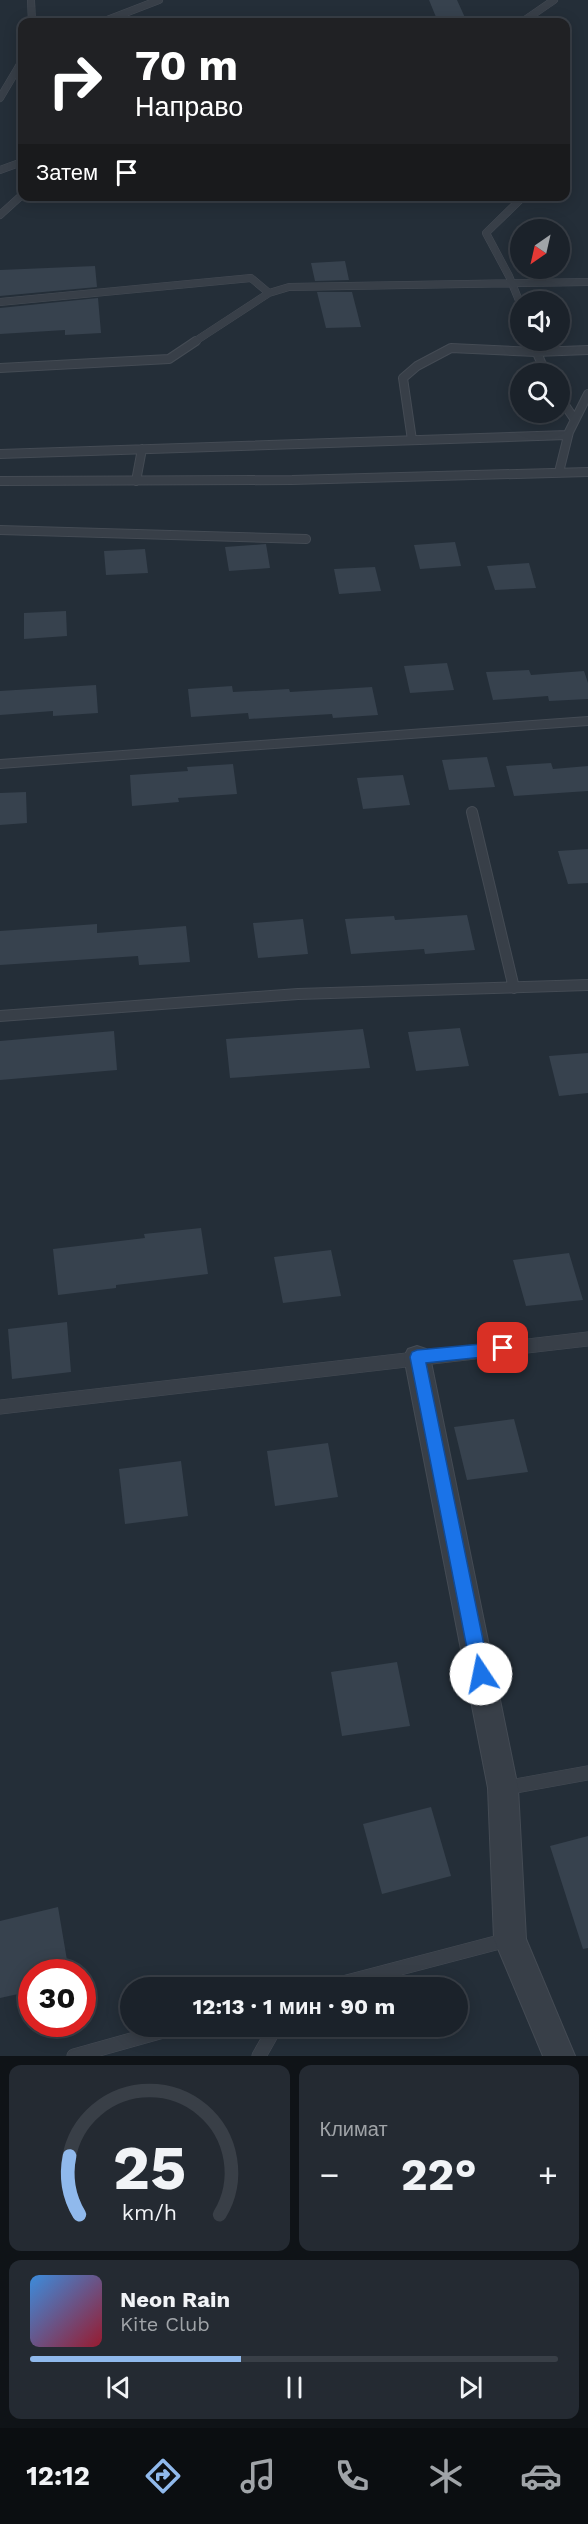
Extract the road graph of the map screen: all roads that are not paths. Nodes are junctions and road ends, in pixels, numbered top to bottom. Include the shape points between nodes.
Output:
1 (31, 0) edge
2 (159, 0) edge
3 (554, 0) edge
4 (32, 18) edge
5 (112, 18) edge
6 (528, 18) edge
7 (18, 68) edge
8 (0, 98) edge
9 (18, 163) edge
10 (0, 170) edge
11 (18, 198) edge
12 (519, 201) edge
13 (0, 214) edge
14 (588, 282) edge
15 (514, 283) junction
16 (516, 291) edge
17 (268, 293) junction
18 (0, 302) edge
19 (588, 350) edge
20 (536, 352) junction
21 (541, 363) edge
22 (0, 368) edge
23 (588, 394) edge
24 (570, 413) edge
25 (573, 417) junction
26 (567, 435) junction
27 (412, 440) junction
28 (142, 449) junction
29 (0, 454) edge
30 (559, 472) junction
31 (588, 472) edge
32 (0, 481) edge
33 (136, 481) junction
34 (0, 530) edge
35 (306, 539) dead end
36 (588, 721) edge
37 (0, 764) edge
38 (472, 812) dead end
39 (588, 986) edge
40 (514, 988) junction
41 (0, 1016) edge
42 (588, 1339) edge
43 (417, 1357) junction
44 (0, 1407) edge
45 (588, 1773) edge
46 (503, 1788) junction
47 (510, 1939) junction
48 (366, 1977) edge
49 (142, 2037) edge
50 (270, 2037) edge
51 (74, 2056) edge
52 (259, 2056) edge
53 (559, 2056) edge

1 - 4 lane
2 - 5 lane
3 - 6 lane
7 - 8 lane
9 - 10 lane
11 - 13 lane
12 - 15 lane via 486,233
14 - 15 lane
15 - 16 lane
15 - 17 lane via 289,287
17 - 18 lane via 251,278
17 - 22 lane via 169,359
19 - 20 lane
20 - 21 lane
20 - 27 lane via 450,348 417,366 403,378
23 - 25 lane
24 - 25 lane
25 - 26 lane
26 - 27 lane
26 - 30 lane
27 - 28 lane
28 - 29 lane
28 - 33 lane
30 - 31 lane
30 - 33 lane
32 - 33 lane
34 - 35 lane
36 - 37 lane
38 - 40 lane
39 - 40 lane
40 - 41 lane via 298,994
42 - 43 lane
43 - 44 lane
43 - 46 street
45 - 46 lane
46 - 47 street
47 - 48 lane
47 - 53 street
49 - 51 lane
50 - 52 lane

